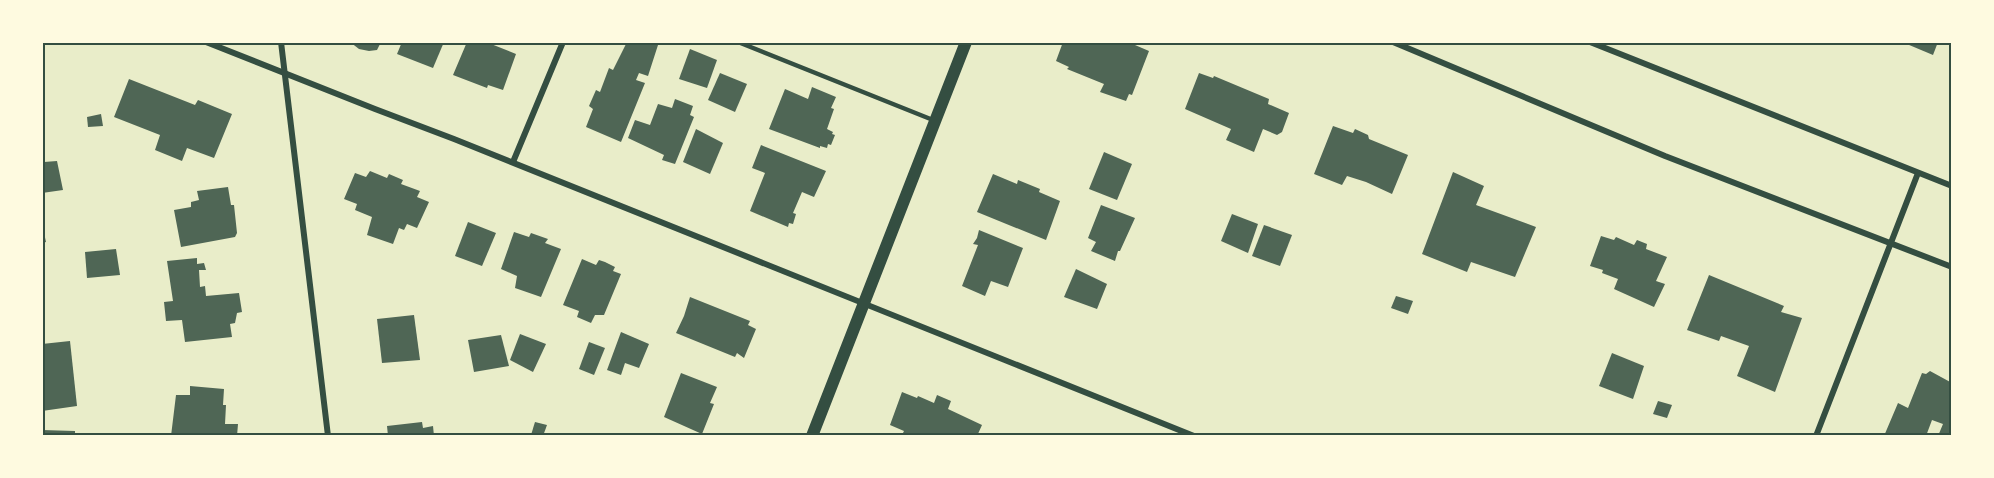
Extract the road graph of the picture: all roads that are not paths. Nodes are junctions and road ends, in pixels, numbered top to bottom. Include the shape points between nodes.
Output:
1 (206, 42) edge
2 (281, 42) edge
3 (563, 42) edge
4 (738, 42) edge
5 (966, 42) edge
6 (1393, 42) edge
7 (1590, 42) edge
8 (283, 71) junction
9 (935, 121) junction
10 (513, 162) junction
11 (1918, 173) junction
12 (1952, 186) edge
13 (1890, 243) junction
14 (1952, 267) edge
15 (864, 304) junction
16 (328, 436) edge
17 (812, 436) edge
18 (1194, 436) edge
19 (1816, 436) edge

1 - 8 street
2 - 8 street
3 - 10 street
4 - 9 lane
5 - 9 main road
6 - 13 street via 1665,156
7 - 11 street
8 - 10 street
8 - 16 street
9 - 15 main road
10 - 15 street
11 - 12 street
11 - 13 street
13 - 14 street
13 - 19 street
15 - 17 main road
15 - 18 street

